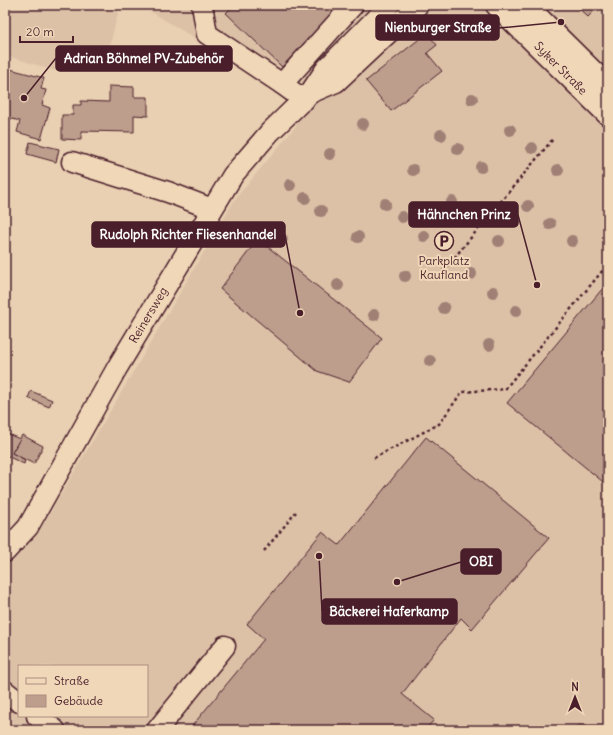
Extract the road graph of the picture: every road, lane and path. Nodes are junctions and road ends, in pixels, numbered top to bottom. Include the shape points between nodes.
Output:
1 (202, 5) edge
2 (353, 5) edge
3 (388, 5) edge
4 (418, 5) edge
5 (497, 5) edge
6 (525, 5) edge
7 (282, 84) junction
8 (608, 87) edge
9 (307, 96) junction
10 (608, 114) edge
11 (553, 139) dead end
12 (72, 162) dead end
13 (212, 209) junction
14 (608, 264) edge
15 (439, 276) dead end
16 (374, 458) dead end
17 (296, 512) dead end
18 (264, 551) dead end
19 (5, 552) edge
20 (225, 646) dead end
21 (5, 691) edge
22 (18, 701) edge
23 (38, 717) edge
24 (55, 730) edge
25 (157, 730) edge

1 - 7 street via 207,34
2 - 7 street
3 - 9 street, Reinersweg via 326,69
4 - 9 street, Reinersweg via 336,82
5 - 10 main road, Syker Straße
6 - 8 main road, Syker Straße
7 - 9 street
9 - 13 street, Reinersweg via 244,161
11 - 15 path
12 - 13 street via 168,192
13 - 19 street, Reinersweg via 117,368 28,527
14 - 16 path via 505,389 462,392 439,424
17 - 18 path
20 - 25 street
21 - 22 street
23 - 24 street

